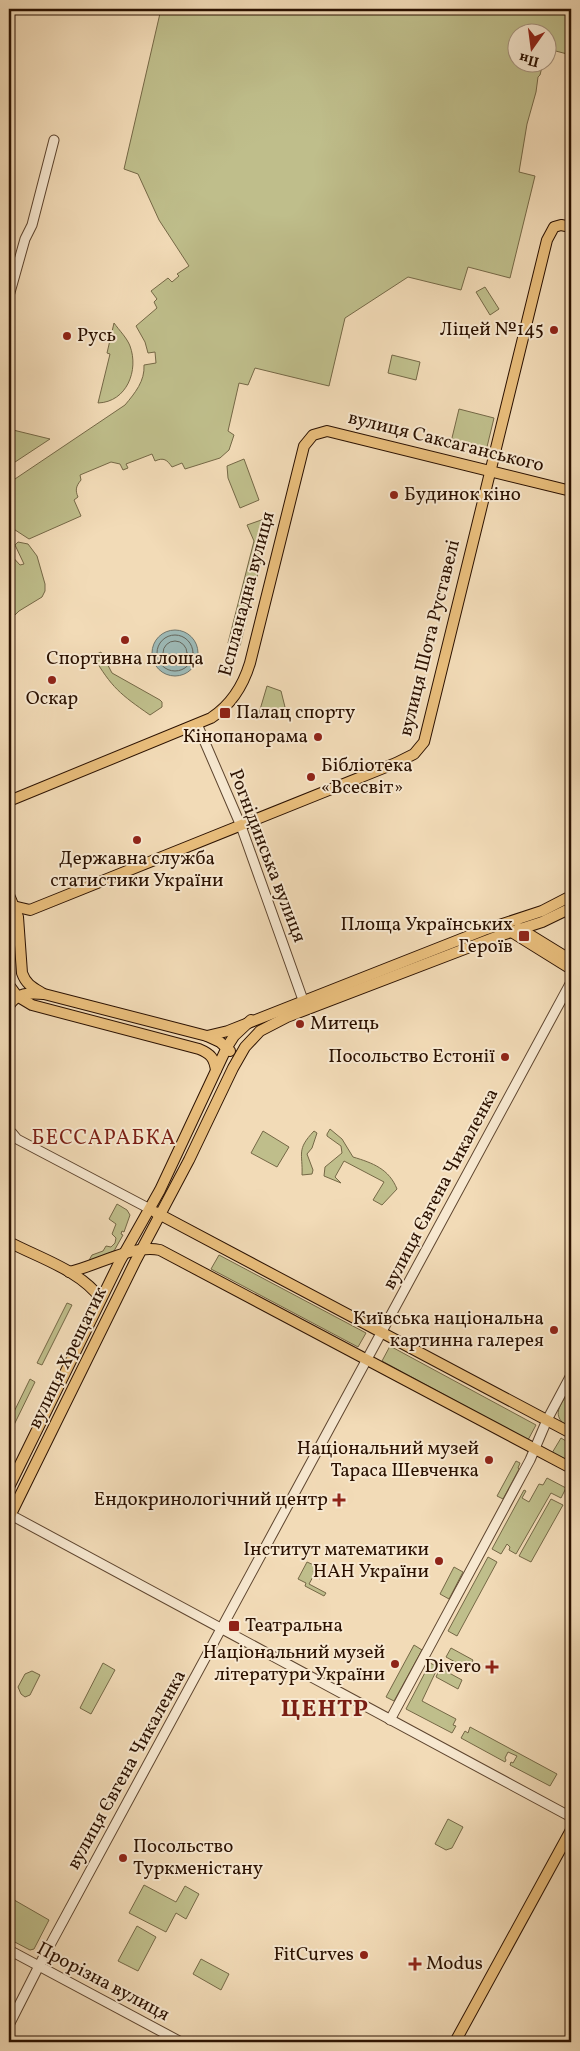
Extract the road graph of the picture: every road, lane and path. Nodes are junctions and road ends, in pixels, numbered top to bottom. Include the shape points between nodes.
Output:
1 (54, 140) dead end
2 (571, 227) edge
3 (9, 296) edge
4 (313, 435) joint
5 (490, 471) junction
6 (571, 491) edge
7 (197, 724) junction
8 (9, 801) edge
9 (241, 826) junction
10 (9, 895) edge
11 (571, 896) edge
12 (13, 906) junction
13 (571, 908) edge
14 (508, 928) junction
15 (522, 929) junction
16 (9, 955) edge
17 (571, 960) edge
18 (571, 969) edge
19 (571, 982) edge
20 (9, 986) edge
21 (44, 994) junction
22 (17, 996) junction
23 (303, 1000) junction
24 (9, 1006) edge
25 (251, 1020) junction
26 (207, 1036) junction
27 (227, 1047) junction
28 (233, 1068) junction
29 (216, 1070) junction
30 (12, 1133) dead end
31 (150, 1209) junction
32 (161, 1215) junction
33 (9, 1242) edge
34 (141, 1250) junction
35 (124, 1253) junction
36 (69, 1272) junction
37 (101, 1299) junction
38 (383, 1332) junction
39 (367, 1361) junction
40 (571, 1375) edge
41 (547, 1420) junction
42 (571, 1433) edge
43 (534, 1449) junction
44 (571, 1468) edge
45 (10, 1488) edge
46 (9, 1516) edge
47 (221, 1630) junction
48 (390, 1720) junction
49 (571, 1817) edge
50 (571, 1830) edge
51 (9, 1950) edge
52 (40, 1966) junction
53 (9, 2025) edge
54 (181, 2042) edge
55 (455, 2042) edge

1 - 3 street
2 - 5 main road, вулиця Шота Руставелі via 554,227 547,240
4 - 5 main road, вулиця Саксаганського via 327,431
4 - 7 main road, Еспланадна вулиця via 304,446 247,675 234,697 219,713
5 - 6 main road, вулиця Саксаганського
5 - 9 main road, вулиця Шота Руставелі via 424,742 419,751
7 - 8 main road, Еспланадна вулиця
7 - 9 street, Рогнідинська вулиця
9 - 12 main road, вулиця Шота Руставелі via 30,910
9 - 23 street, Рогнідинська вулиця
10 - 12 main road
11 - 14 main road
12 - 21 main road via 19,927 22,973 31,987
13 - 15 main road
14 - 15 main road
14 - 18 main road
14 - 23 main road
14 - 28 main road, вулиця Хрещатик via 270,1024 253,1037
15 - 17 main road
16 - 20 main road
19 - 38 street, вулиця Євгена Чикаленка
20 - 22 main road
21 - 22 main road
21 - 26 main road
22 - 24 main road
22 - 29 main road via 32,1005 200,1049 214,1058
23 - 25 main road
25 - 26 main road
25 - 27 main road, вулиця Хрещатик
26 - 27 main road
27 - 28 main road via 233,1057
27 - 29 main road, вулиця Хрещатик
28 - 32 main road, вулиця Хрещатик
29 - 31 main road, вулиця Хрещатик
30 - 31 street via 17,1139
31 - 32 main road
31 - 35 main road, вулиця Хрещатик
32 - 34 main road, вулиця Хрещатик
32 - 38 main road
33 - 36 main road
34 - 35 main road
34 - 39 main road via 160,1250
34 - 46 main road, вулиця Хрещатик
35 - 36 main road
35 - 37 main road, вулиця Хрещатик
36 - 37 main road
37 - 45 main road, вулиця Хрещатик
38 - 39 street, вулиця Євгена Чикаленка
38 - 41 main road
39 - 43 main road
39 - 47 street, вулиця Євгена Чикаленка
40 - 41 street
41 - 42 main road
41 - 43 street
43 - 44 main road
43 - 48 street
46 - 47 street
47 - 48 street
47 - 52 street, вулиця Євгена Чикаленка
48 - 49 street
50 - 55 main road
51 - 52 street, Прорізна вулиця
52 - 53 street, вулиця Євгена Чикаленка
52 - 54 street, Прорізна вулиця

